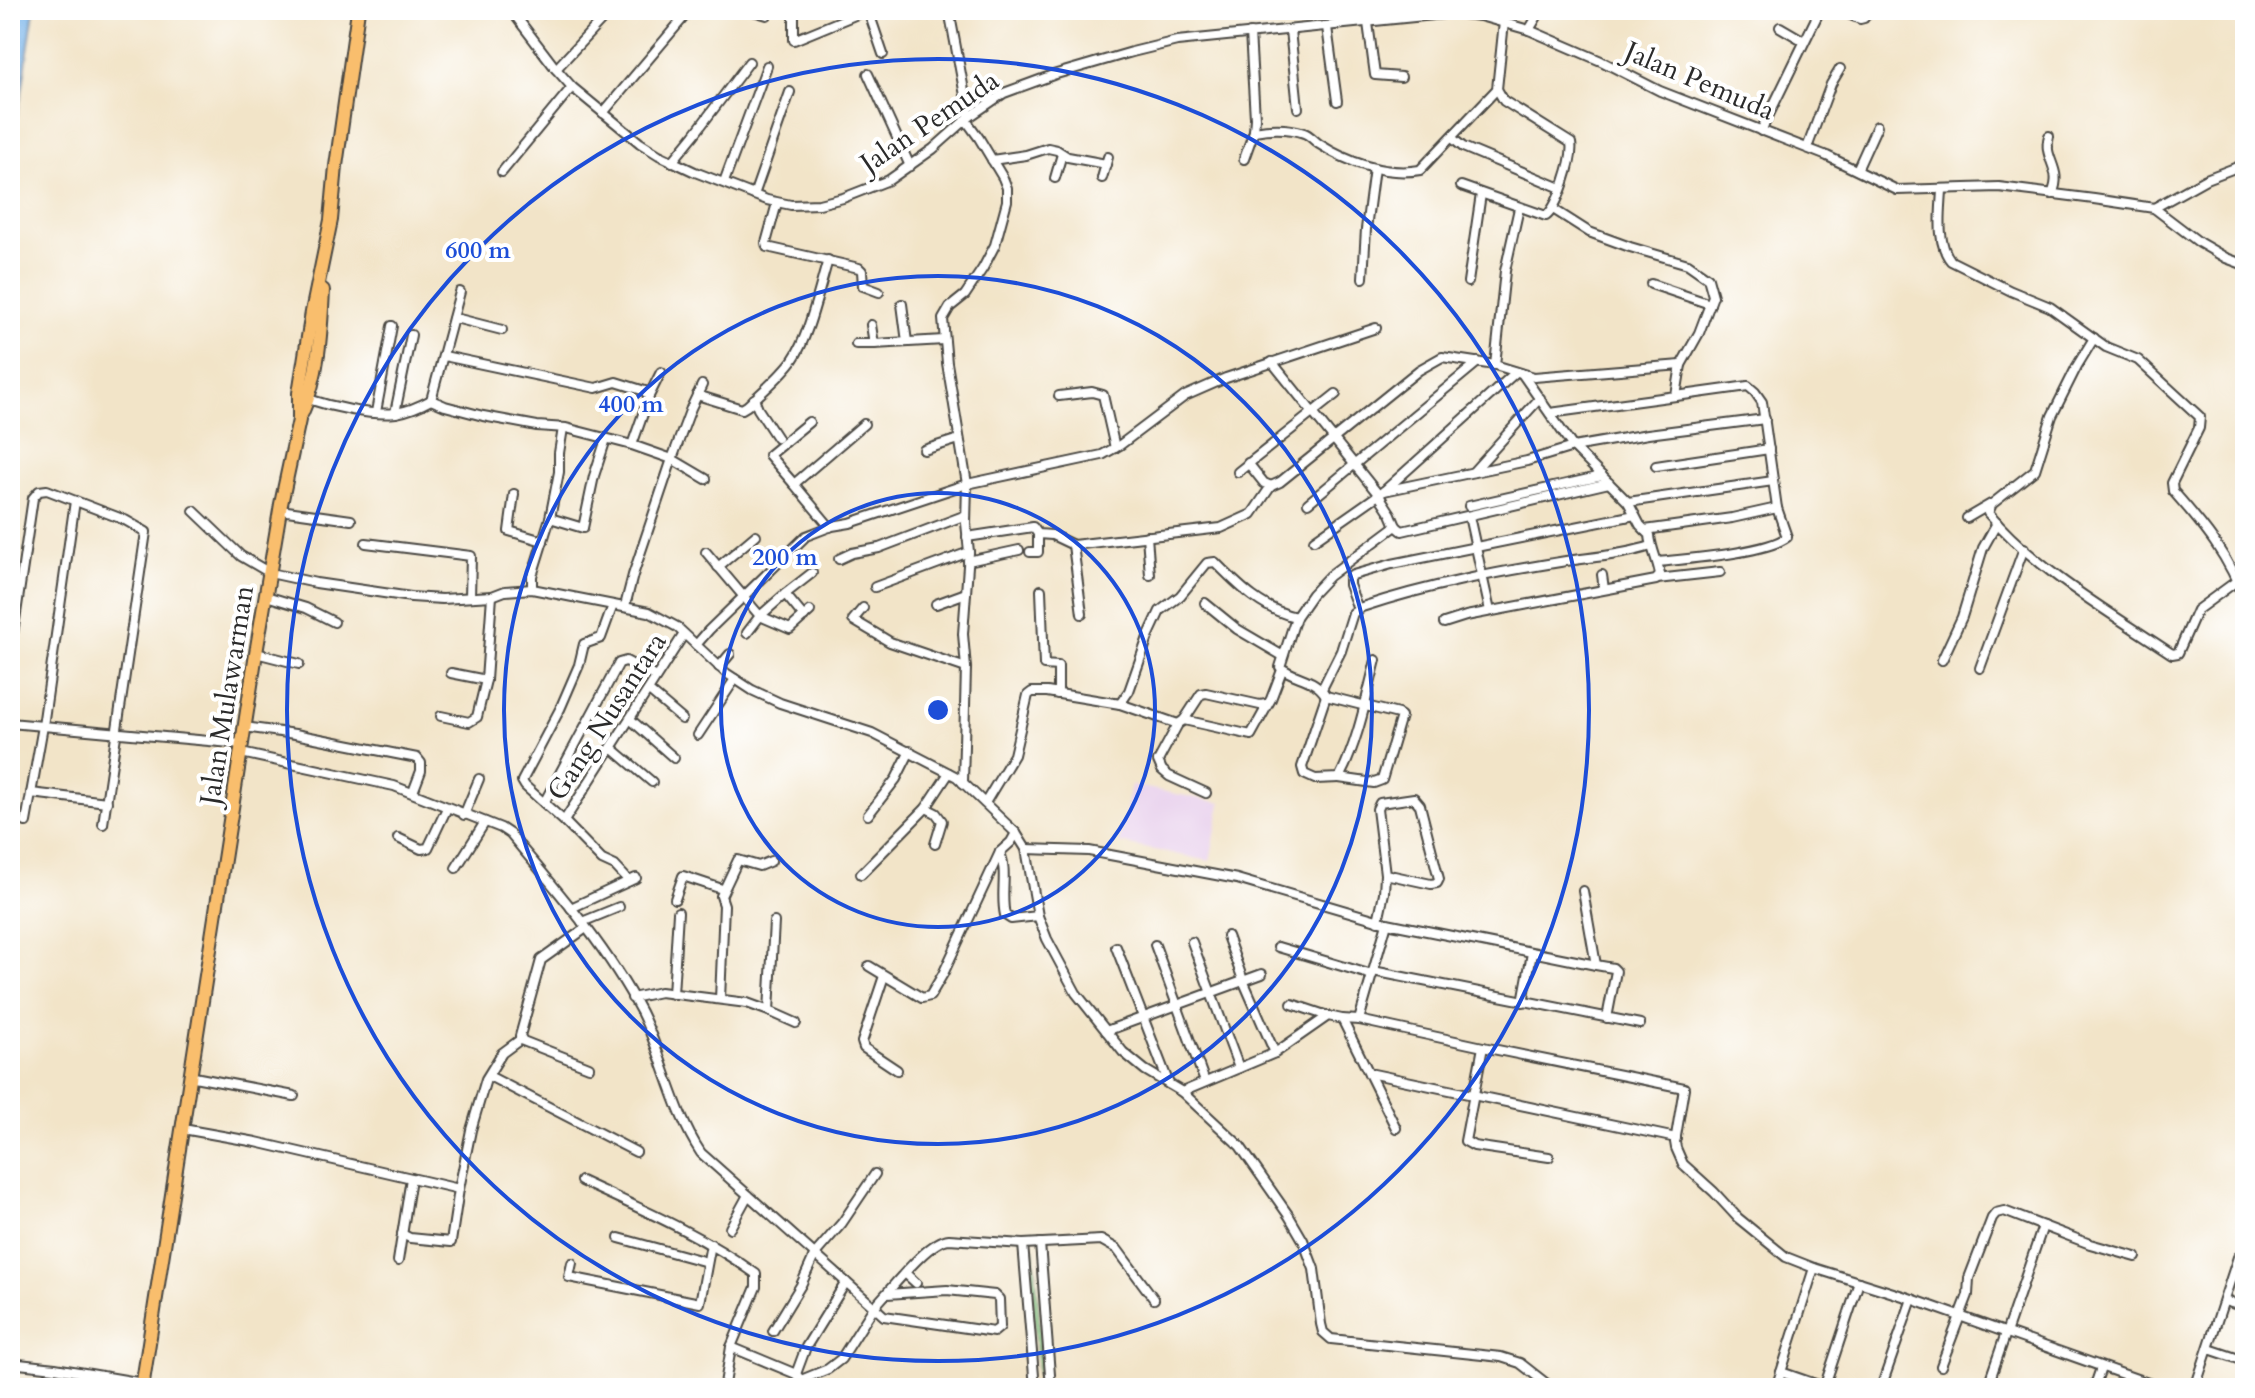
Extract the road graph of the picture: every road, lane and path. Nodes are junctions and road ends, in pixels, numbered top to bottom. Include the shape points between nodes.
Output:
1 (358, 10) edge
2 (511, 10) edge
3 (611, 10) edge
4 (690, 10) edge
5 (752, 10) edge
6 (794, 10) edge
7 (868, 10) edge
8 (949, 10) edge
9 (1375, 10) edge
10 (1541, 10) edge
11 (1820, 10) edge
12 (1839, 10) edge
13 (1868, 10) edge
14 (767, 15) dead end
15 (1372, 22) junction
16 (1504, 22) junction
17 (1327, 27) junction
18 (1780, 27) dead end
19 (1290, 30) junction
20 (1529, 30) junction
21 (1250, 33) junction
22 (1804, 41) junction
23 (883, 54) dead end
24 (749, 62) dead end
25 (767, 66) dead end
26 (556, 69) junction
27 (1840, 69) dead end
28 (868, 74) dead end
29 (1401, 77) dead end
30 (572, 87) junction
31 (1497, 89) junction
32 (790, 92) dead end
33 (1337, 101) dead end
34 (1298, 108) dead end
35 (603, 113) junction
36 (968, 119) junction
37 (1877, 126) dead end
38 (1254, 131) junction
39 (1761, 131) junction
40 (2049, 136) dead end
41 (1452, 138) junction
42 (1807, 148) junction
43 (1062, 154) junction
44 (1244, 159) dead end
45 (992, 160) junction
46 (672, 162) junction
47 (2245, 164) edge
48 (910, 166) junction
49 (1374, 168) junction
50 (1857, 170) junction
51 (502, 172) dead end
52 (1055, 178) dead end
53 (1102, 178) dead end
54 (724, 182) junction
55 (1461, 186) dead end
56 (1561, 188) junction
57 (1942, 190) junction
58 (1481, 194) junction
59 (2052, 194) junction
60 (754, 195) junction
61 (777, 203) junction
62 (1519, 208) junction
63 (2154, 208) junction
64 (1553, 209) junction
65 (828, 260) junction
66 (2245, 265) edge
67 (1363, 278) dead end
68 (1468, 282) dead end
69 (1651, 284) dead end
70 (460, 292) dead end
71 (879, 292) dead end
72 (902, 304) dead end
73 (1710, 304) junction
74 (453, 319) junction
75 (871, 325) dead end
76 (392, 326) dead end
77 (1376, 328) dead end
78 (502, 330) dead end
79 (411, 335) dead end
80 (2094, 338) junction
81 (944, 340) junction
82 (907, 342) junction
83 (856, 344) dead end
84 (874, 344) junction
85 (444, 356) junction
86 (311, 361) junction
87 (1272, 362) junction
88 (1478, 362) junction
89 (1495, 365) junction
90 (1681, 365) junction
91 (661, 372) dead end
92 (1520, 374) junction
93 (702, 385) dead end
94 (1336, 394) dead end
95 (697, 395) junction
96 (1059, 396) dead end
97 (1676, 396) junction
98 (649, 397) junction
99 (1540, 398) junction
100 (308, 399) junction
101 (754, 399) junction
102 (431, 400) junction
103 (376, 412) junction
104 (395, 413) junction
105 (1550, 413) junction
106 (1313, 414) junction
107 (1765, 419) junction
108 (299, 420) junction
109 (809, 422) dead end
110 (864, 424) dead end
111 (563, 428) junction
112 (777, 438) dead end
113 (606, 439) junction
114 (959, 439) junction
115 (1333, 439) junction
116 (632, 445) junction
117 (1573, 447) junction
118 (1115, 448) junction
119 (1769, 449) junction
120 (924, 450) dead end
121 (672, 459) junction
122 (1248, 463) junction
123 (1355, 465) junction
124 (1656, 466) dead end
125 (1238, 472) dead end
126 (1472, 473) junction
127 (706, 479) dead end
128 (1606, 480) junction
129 (1773, 481) junction
130 (794, 484) junction
131 (967, 484) junction
132 (1271, 486) junction
133 (1381, 492) junction
134 (514, 494) dead end
135 (75, 501) junction
136 (1628, 502) junction
137 (1308, 503) dead end
138 (1992, 504) junction
139 (1777, 508) junction
140 (280, 510) junction
141 (194, 511) dead end
142 (1469, 511) junction
143 (966, 515) junction
144 (1635, 515) junction
145 (550, 518) junction
146 (1967, 518) dead end
147 (351, 520) dead end
148 (1997, 523) junction
149 (1396, 526) junction
150 (830, 527) junction
151 (1645, 530) junction
152 (1038, 534) junction
153 (756, 535) dead end
154 (1147, 536) junction
155 (967, 537) junction
156 (1314, 540) dead end
157 (543, 541) junction
158 (366, 543) dead end
159 (1073, 545) junction
160 (1651, 546) junction
161 (1476, 547) junction
162 (2024, 548) junction
163 (1019, 550) dead end
164 (706, 552) dead end
165 (1030, 552) dead end
166 (969, 557) junction
167 (839, 559) dead end
168 (1658, 562) junction
169 (718, 567) junction
170 (1720, 572) dead end
171 (270, 573) junction
172 (812, 573) dead end
173 (1150, 575) dead end
174 (1602, 575) dead end
175 (1482, 577) junction
176 (1657, 579) junction
177 (2238, 580) junction
178 (875, 587) dead end
179 (532, 589) junction
180 (1604, 589) junction
181 (1041, 590) dead end
182 (966, 593) junction
183 (785, 594) junction
184 (266, 596) junction
185 (492, 596) junction
186 (743, 596) junction
187 (470, 597) junction
188 (2245, 602) edge
189 (1205, 603) dead end
190 (936, 604) dead end
191 (613, 605) junction
192 (625, 606) junction
193 (863, 608) dead end
194 (1358, 609) junction
195 (1490, 611) junction
196 (1082, 614) dead end
197 (760, 616) junction
198 (1296, 617) junction
199 (334, 622) dead end
200 (1444, 623) dead end
201 (747, 633) dead end
202 (684, 634) junction
203 (696, 645) junction
204 (256, 653) junction
205 (10, 654) edge
206 (730, 654) dead end
207 (1283, 656) junction
208 (1376, 660) dead end
209 (1942, 660) dead end
210 (299, 664) dead end
211 (719, 667) junction
212 (966, 668) junction
213 (1980, 668) dead end
214 (1282, 670) junction
215 (451, 673) dead end
216 (656, 677) junction
217 (735, 679) junction
218 (486, 680) junction
219 (649, 691) junction
220 (1324, 692) junction
221 (1058, 694) junction
222 (1120, 704) junction
223 (1266, 704) junction
224 (1364, 705) junction
225 (441, 716) dead end
226 (630, 719) junction
227 (682, 719) dead end
228 (1181, 722) junction
229 (10, 723) edge
230 (43, 726) junction
231 (244, 727) junction
232 (118, 734) junction
233 (698, 735) dead end
234 (612, 748) junction
235 (242, 749) junction
236 (910, 751) junction
237 (674, 758) dead end
238 (949, 773) junction
239 (1339, 778) junction
240 (479, 779) dead end
241 (652, 782) dead end
242 (963, 783) junction
243 (413, 792) junction
244 (31, 793) junction
245 (1206, 793) dead end
246 (107, 802) junction
247 (544, 803) junction
248 (985, 803) junction
249 (447, 808) junction
250 (926, 808) junction
251 (464, 815) junction
252 (868, 815) dead end
253 (564, 821) junction
254 (26, 822) dead end
255 (485, 822) junction
256 (103, 824) dead end
257 (1016, 833) junction
258 (398, 838) dead end
259 (935, 844) dead end
260 (1026, 849) junction
261 (1000, 852) junction
262 (771, 861) dead end
263 (456, 868) dead end
264 (861, 874) dead end
265 (1385, 874) junction
266 (722, 889) junction
267 (1583, 891) dead end
268 (675, 899) dead end
269 (619, 907) dead end
270 (571, 908) junction
271 (678, 912) dead end
272 (1038, 916) junction
273 (774, 922) dead end
274 (1382, 922) junction
275 (584, 925) junction
276 (1227, 936) dead end
277 (1192, 942) dead end
278 (1155, 945) dead end
279 (1116, 947) dead end
280 (1278, 947) dead end
281 (1532, 953) junction
282 (1596, 965) junction
283 (869, 966) dead end
284 (1372, 973) junction
285 (1262, 974) dead end
286 (884, 976) junction
287 (1243, 980) junction
288 (1210, 992) junction
289 (673, 994) junction
290 (632, 998) junction
291 (720, 999) junction
292 (1523, 1002) junction
293 (1292, 1004) dead end
294 (1177, 1005) junction
295 (769, 1011) junction
296 (1328, 1016) junction
297 (1143, 1017) junction
298 (1607, 1018) junction
299 (1342, 1019) junction
300 (1359, 1020) junction
301 (796, 1023) dead end
302 (1640, 1024) dead end
303 (1106, 1031) junction
304 (521, 1039) junction
305 (1483, 1047) junction
306 (1275, 1053) junction
307 (589, 1067) dead end
308 (1239, 1068) junction
309 (897, 1070) dead end
310 (1369, 1073) junction
311 (189, 1076) junction
312 (489, 1076) junction
313 (1205, 1082) junction
314 (1169, 1085) junction
315 (1182, 1092) junction
316 (294, 1096) dead end
317 (1473, 1096) junction
318 (1396, 1128) dead end
319 (183, 1129) junction
320 (1676, 1138) junction
321 (636, 1152) dead end
322 (1549, 1157) dead end
323 (875, 1174) dead end
324 (411, 1178) junction
325 (581, 1181) dead end
326 (459, 1189) junction
327 (748, 1195) junction
328 (2043, 1226) junction
329 (730, 1228) dead end
330 (402, 1234) junction
331 (619, 1238) dead end
332 (1040, 1243) junction
333 (711, 1244) junction
334 (1023, 1244) junction
335 (815, 1254) junction
336 (2245, 1254) edge
337 (2136, 1257) dead end
338 (398, 1261) dead end
339 (707, 1262) junction
340 (572, 1263) dead end
341 (1814, 1268) junction
342 (905, 1273) junction
343 (846, 1282) junction
344 (1859, 1282) junction
345 (916, 1283) dead end
346 (887, 1294) junction
347 (1154, 1299) dead end
348 (1912, 1299) junction
349 (2224, 1301) junction
350 (874, 1307) junction
351 (2245, 1307) edge
352 (1960, 1316) junction
353 (773, 1331) dead end
354 (2006, 1332) junction
355 (731, 1347) junction
356 (2209, 1349) junction
357 (2245, 1361) edge
358 (10, 1363) edge
359 (1941, 1366) dead end
360 (2101, 1368) junction
361 (1781, 1372) junction
362 (799, 1381) edge
363 (1883, 1382) dead end
364 (142, 1385) edge
365 (727, 1388) edge
366 (1035, 1388) edge
367 (1051, 1388) edge
368 (1552, 1388) edge
369 (1776, 1388) edge
370 (1824, 1388) edge
371 (1987, 1388) edge
372 (2094, 1388) edge
373 (2162, 1388) edge
374 (2195, 1388) edge

1 - 86 highway
2 - 26 street, Jalan Pemuda
3 - 26 street
4 - 35 street
5 - 14 street
6 - 7 street via 794,40
7 - 23 street
8 - 36 street
9 - 15 street
10 - 20 street
11 - 22 street
12 - 13 street via 1861,19
15 - 16 street, Jalan Pemuda via 1454,13
15 - 17 street, Jalan Pemuda
15 - 29 street via 1375,75
16 - 20 street, Jalan Pemuda
16 - 31 street
17 - 19 street, Jalan Pemuda
17 - 33 street
18 - 22 street
19 - 21 street, Jalan Pemuda
19 - 34 street
20 - 39 street, Jalan Pemuda
21 - 36 street, Jalan Pemuda via 1177,41 1066,71 1004,93
21 - 38 street
22 - 39 street
24 - 46 street
25 - 54 street
26 - 30 street, Jalan Pemuda
27 - 42 street
28 - 48 street
30 - 35 street, Jalan Pemuda
30 - 51 street
31 - 41 street
31 - 56 street via 1504,101 1571,143
32 - 60 street
35 - 46 street, Jalan Pemuda
36 - 45 street
36 - 48 street, Jalan Pemuda
37 - 50 street
38 - 44 street
38 - 49 street via 1277,128 1307,134 1345,159
39 - 42 street, Jalan Pemuda
40 - 59 street via 2047,150 2057,177
41 - 49 street via 1420,170
41 - 56 street
42 - 50 street, Jalan Pemuda
43 - 45 street via 1048,148
43 - 52 street
43 - 53 street via 1107,160
45 - 81 street via 1007,188 1003,217 983,268 944,315
46 - 54 street, Jalan Pemuda
47 - 63 street
48 - 61 street, Jalan Pemuda via 843,198 819,204
49 - 67 street
50 - 57 street, Jalan Pemuda via 1897,190
54 - 60 street, Jalan Pemuda
55 - 58 street
56 - 64 street
57 - 59 street, Jalan Pemuda via 1999,187
57 - 80 street via 1942,245 1951,261 2050,307
58 - 62 street
58 - 68 street
59 - 63 street, Jalan Pemuda
60 - 61 street, Jalan Pemuda
61 - 65 street via 767,247
62 - 64 street via 1546,216
62 - 89 street via 1505,271
63 - 66 street, Jalan Pemuda via 2200,243
64 - 73 street via 1589,232 1699,270 1711,285
65 - 71 street via 859,268 863,286
65 - 101 street via 793,359
69 - 73 street
70 - 74 street
72 - 82 street
73 - 90 street
74 - 78 street
74 - 85 street
75 - 84 street
76 - 103 street
77 - 87 street
79 - 104 street
80 - 138 street via 2052,416 2035,470
80 - 177 street via 2138,360 2200,417 2173,491 2221,549
81 - 82 street
81 - 114 street
82 - 84 street
83 - 84 street
85 - 98 street via 596,388 616,382
85 - 102 street
86 - 100 highway
86 - 108 highway, Jalan Mulawarman via 299,393
87 - 106 street
87 - 118 street via 1185,396
88 - 89 street
88 - 115 street via 1442,357
88 - 123 street
89 - 92 street
90 - 92 street
90 - 97 street
91 - 98 street
92 - 99 street
92 - 133 street
93 - 95 street
94 - 106 street
95 - 101 street via 742,409
95 - 121 street
96 - 118 street via 1103,395
97 - 105 street
97 - 107 street via 1748,386 1762,402
98 - 116 street
99 - 105 street
99 - 126 street
100 - 103 street
100 - 108 highway
101 - 112 street
102 - 104 street
102 - 111 street via 483,416
103 - 104 street
105 - 117 street
106 - 115 street
106 - 122 street
107 - 117 street
107 - 119 street
108 - 140 highway, Jalan Mulawarman
109 - 130 street via 769,455
110 - 130 street
111 - 113 street
111 - 145 street
113 - 116 street
113 - 145 street via 583,528
114 - 120 street
114 - 131 street
115 - 123 street
115 - 132 street
116 - 121 street
117 - 126 street
117 - 128 street
118 - 131 street
119 - 124 street
119 - 129 street
121 - 127 street
121 - 192 street
122 - 125 street
122 - 132 street
123 - 133 street
123 - 137 street
126 - 133 street
128 - 136 street
128 - 142 street
129 - 136 street
129 - 139 street
130 - 150 street
131 - 143 street
131 - 150 street
132 - 154 street via 1252,514 1221,528
133 - 149 street
133 - 156 street
134 - 157 street via 509,531
135 - 205 street via 47,490 33,498
135 - 230 street
135 - 232 street via 146,532
136 - 144 street
138 - 146 street
138 - 148 street via 1988,513
139 - 151 street
139 - 168 street via 1787,537 1779,543
140 - 147 street
140 - 171 highway, Jalan Mulawarman
141 - 171 street via 241,556
142 - 149 street via 1402,531
142 - 161 street
143 - 155 street
143 - 167 street
144 - 151 street
144 - 161 street
145 - 157 street
148 - 162 street
148 - 209 street
149 - 198 street via 1329,576
150 - 186 street via 806,536
151 - 160 street
152 - 155 street via 1031,527
152 - 159 street
152 - 165 street via 1038,552
153 - 169 street
154 - 159 street
154 - 173 street
155 - 166 street
157 - 179 street
158 - 187 street via 471,556
159 - 196 street
160 - 168 street
160 - 175 street
161 - 175 street
161 - 194 street via 1351,575
162 - 177 street via 2082,594 2176,655 2197,610
162 - 213 street
163 - 166 street
164 - 169 street
166 - 178 street
166 - 182 street
168 - 176 street
169 - 186 street
170 - 176 street
171 - 184 highway, Jalan Mulawarman
171 - 187 street via 411,597
172 - 183 street
174 - 180 street
175 - 194 street
175 - 195 street
176 - 180 street
177 - 188 street
179 - 185 street
179 - 191 street
180 - 195 street
181 - 221 street via 1044,665 1058,666
182 - 190 street
182 - 212 street
183 - 197 street
183 - 197 street via 807,614 793,627
184 - 199 street
184 - 204 highway, Jalan Mulawarman
185 - 187 street
185 - 218 street
186 - 197 street
186 - 203 street
189 - 207 street via 1227,623
191 - 192 street
191 - 247 street via 601,638 584,644 560,709 522,778
192 - 202 street via 661,617
193 - 212 street via 853,620 878,637
194 - 220 street
195 - 200 street
197 - 201 street
198 - 207 street
198 - 222 street via 1267,607 1215,562 1207,563 1160,611
202 - 203 street
202 - 216 street, Gang Nusantara
203 - 211 street
204 - 210 street
204 - 231 highway, Jalan Mulawarman
206 - 211 street
207 - 214 street
208 - 224 street
211 - 217 street
212 - 242 street
214 - 220 street
214 - 223 street
215 - 218 street
216 - 219 street, Gang Nusantara
216 - 247 street via 626,661 619,663
217 - 233 street
217 - 236 street via 780,703
218 - 225 street via 474,720
219 - 226 street, Gang Nusantara
219 - 227 street
220 - 224 street
220 - 239 street via 1303,771 1315,779
221 - 222 street
221 - 248 street via 1028,695 1014,755
222 - 228 street
223 - 228 street via 1201,694
223 - 228 street via 1251,735
224 - 239 street
224 - 239 street via 1401,716 1382,780
226 - 234 street, Gang Nusantara
226 - 237 street
228 - 245 street via 1158,764 1169,776
229 - 230 street
230 - 232 street
230 - 244 street
231 - 235 highway, Jalan Mulawarman
231 - 243 street via 417,758 421,771
232 - 235 street
232 - 246 street
234 - 241 street
234 - 253 street, Gang Nusantara
235 - 243 street
235 - 311 highway, Jalan Mulawarman
236 - 238 street
236 - 252 street
238 - 242 street
238 - 250 street
240 - 251 street
242 - 248 street
243 - 249 street
244 - 246 street
244 - 254 street
246 - 256 street
247 - 253 street
248 - 257 street
249 - 251 street
249 - 258 street via 428,848
250 - 259 street via 942,821
250 - 264 street
251 - 255 street
253 - 270 street via 602,860 632,880
255 - 263 street
255 - 270 street via 510,834
257 - 260 street
257 - 261 street
260 - 272 street
260 - 274 street via 1089,851 1224,876
261 - 272 street via 1005,915
261 - 286 street via 930,996 922,998
262 - 266 street via 759,866 738,860
265 - 265 street via 1431,884 1439,879 1414,798 1378,805
265 - 274 street
266 - 268 street via 682,876
266 - 291 street
267 - 282 street
269 - 275 street
270 - 275 street
271 - 289 street
272 - 303 street via 1076,993
273 - 295 street
274 - 281 street
274 - 284 street
275 - 290 street
275 - 304 street via 541,960
276 - 287 street
277 - 288 street
278 - 294 street
279 - 297 street
280 - 284 street
281 - 282 street
281 - 292 street
282 - 298 street via 1616,971
283 - 286 street
284 - 292 street
284 - 300 street
285 - 287 street
286 - 309 street via 862,1042
287 - 288 street
287 - 306 street
288 - 294 street
288 - 308 street
289 - 290 street
289 - 291 street
290 - 327 street via 691,1137 701,1153
291 - 295 street
292 - 298 street
293 - 296 street
294 - 297 street
294 - 313 street
295 - 301 street
296 - 299 street
296 - 306 street
297 - 303 street
297 - 314 street
298 - 302 street
299 - 300 street
299 - 310 street
300 - 305 street
303 - 314 street via 1123,1052
304 - 307 street
304 - 312 street via 502,1053
305 - 317 street
305 - 320 street via 1684,1088
306 - 308 street
308 - 313 street
310 - 317 street
310 - 318 street
311 - 316 street
311 - 319 highway, Jalan Mulawarman
312 - 321 street
312 - 326 street
313 - 315 street
314 - 315 street
315 - 368 street via 1240,1146 1289,1216 1314,1269 1327,1337 1501,1357 1520,1363
317 - 320 street
317 - 322 street via 1465,1133 1468,1144
319 - 324 street
319 - 364 highway, Jalan Mulawarman
320 - 341 street via 1683,1164 1738,1218 1786,1257
323 - 335 street
324 - 326 street
324 - 330 street
325 - 333 street
326 - 330 street via 451,1242
327 - 329 street
327 - 335 street
328 - 337 street
328 - 352 street via 2004,1211 1996,1213 1969,1278
328 - 354 street
330 - 338 street
331 - 339 street
332 - 334 street
332 - 347 street via 1109,1243
332 - 367 street
333 - 339 street
333 - 355 street via 758,1280
334 - 342 street via 941,1239
334 - 366 street
335 - 343 street
335 - 353 street
336 - 349 street via 2238,1257
339 - 340 street via 700,1303 569,1277
341 - 344 street
341 - 361 street
342 - 345 street
342 - 346 street
343 - 350 street
343 - 362 street via 806,1347
344 - 348 street
344 - 370 street
346 - 350 street
346 - 350 street via 947,1290 995,1295 1000,1327 994,1332 906,1320 884,1316
348 - 352 street
348 - 363 street
349 - 351 street
349 - 356 street
350 - 362 street via 841,1359
352 - 354 street
352 - 359 street
354 - 360 street
354 - 371 street
355 - 362 street
355 - 365 street
356 - 357 street
356 - 374 street
358 - 364 street
360 - 372 street
360 - 373 street
361 - 369 street
361 - 370 street

